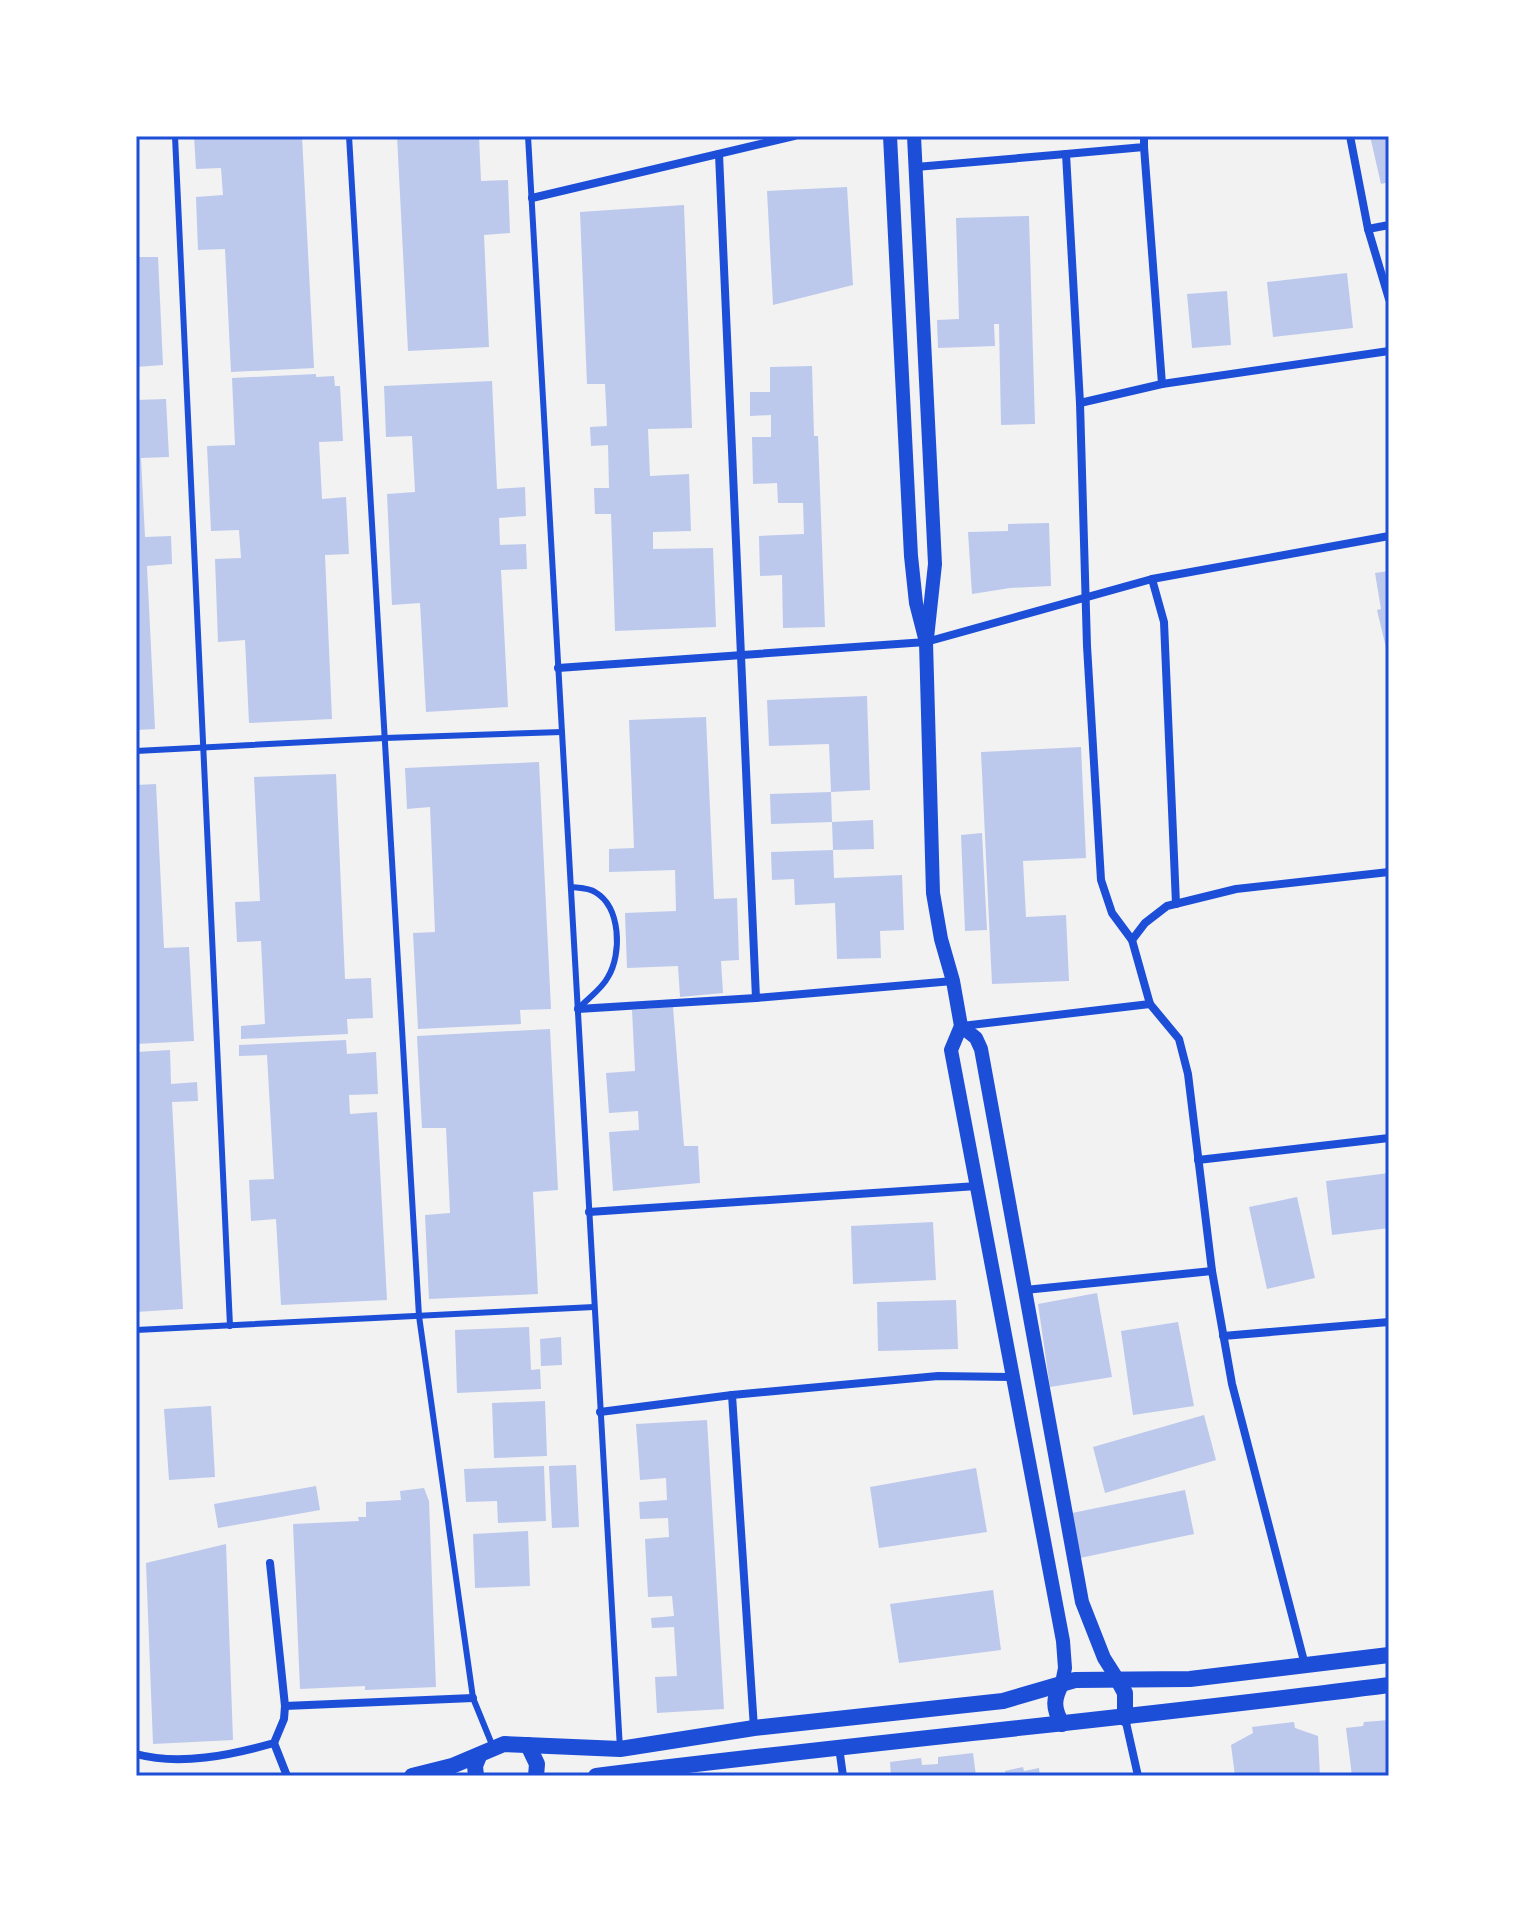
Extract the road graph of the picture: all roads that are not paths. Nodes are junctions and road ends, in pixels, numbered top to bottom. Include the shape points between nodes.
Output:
1 (175, 136) edge
2 (349, 136) edge
3 (528, 136) edge
4 (794, 136) edge
5 (890, 136) edge
6 (914, 136) edge
7 (1144, 136) edge
8 (1350, 136) edge
9 (1144, 147) junction
10 (719, 154) junction
11 (1066, 154) junction
12 (916, 167) junction
13 (532, 198) junction
14 (1389, 225) edge
15 (1368, 229) junction
16 (1389, 299) edge
17 (1389, 351) edge
18 (1162, 384) junction
19 (1080, 403) junction
20 (1389, 536) edge
21 (1152, 579) junction
22 (1085, 598) junction
23 (926, 642) junction
24 (741, 655) junction
25 (558, 668) junction
26 (562, 732) junction
27 (385, 738) junction
28 (203, 748) junction
29 (136, 751) edge
30 (1389, 872) edge
31 (571, 887) junction
32 (1176, 904) junction
33 (1132, 940) junction
34 (953, 981) junction
35 (756, 998) junction
36 (1150, 1004) junction
37 (578, 1009) junction
38 (961, 1026) junction
39 (1389, 1138) edge
40 (1198, 1160) junction
41 (977, 1186) junction
42 (589, 1212) junction
43 (1212, 1271) junction
44 (1024, 1290) junction
45 (594, 1307) junction
46 (419, 1316) junction
47 (1389, 1322) edge
48 (230, 1326) junction
49 (136, 1330) edge
50 (1223, 1336) junction
51 (1011, 1377) junction
52 (732, 1395) junction
53 (600, 1412) junction
54 (270, 1563) dead end
55 (1389, 1655) edge
56 (1305, 1665) junction
57 (1118, 1680) junction
58 (1062, 1683) junction
59 (1389, 1685) edge
60 (473, 1698) junction
61 (285, 1706) junction
62 (1125, 1718) junction
63 (1062, 1724) junction
64 (754, 1728) junction
65 (274, 1743) junction
66 (528, 1745) junction
67 (839, 1746) junction
68 (620, 1749) junction
69 (486, 1751) junction
70 (136, 1754) edge
71 (287, 1776) edge
72 (412, 1776) edge
73 (476, 1776) edge
74 (536, 1776) edge
75 (596, 1776) edge
76 (843, 1776) edge
77 (1138, 1776) edge

1 - 28 lane
2 - 27 lane
3 - 13 lane
4 - 10 street
5 - 23 street via 911,556
6 - 12 street
7 - 9 street
8 - 15 street
9 - 11 street
9 - 18 street
10 - 13 street
10 - 24 street
11 - 12 street
11 - 19 street
12 - 23 street via 935,564
13 - 25 lane
14 - 15 street
15 - 16 street
17 - 18 street
18 - 19 street
19 - 22 street
20 - 21 street
21 - 22 street
21 - 32 street via 1164,622
22 - 23 street
22 - 33 street via 1101,880 1112,913
23 - 24 street
23 - 34 street via 933,893
24 - 25 street
24 - 35 street
25 - 26 lane
26 - 27 lane
26 - 31 lane
27 - 28 lane
27 - 46 lane
28 - 29 lane
28 - 48 lane
30 - 32 street via 1236,889
31 - 37 lane
31 - 37 lane via 595,892 612,909 617,936 608,979
32 - 33 street via 1145,923
33 - 36 street
34 - 35 street
34 - 38 street
35 - 37 street
36 - 38 street
36 - 40 street via 1179,1039
37 - 42 lane
38 - 41 street via 951,1050
38 - 44 street via 981,1049
39 - 40 street
40 - 43 street
41 - 42 street
41 - 51 street
42 - 45 lane
43 - 44 street
43 - 50 street
44 - 57 street via 1082,1602
45 - 46 lane
45 - 53 lane
46 - 48 lane
46 - 60 lane
47 - 50 street
48 - 49 lane
50 - 56 street
51 - 52 street via 938,1376
51 - 58 street via 1063,1641
52 - 53 street
52 - 64 street
53 - 68 lane
54 - 61 street
55 - 56 main road
56 - 57 main road via 1190,1679
57 - 58 main road
57 - 62 main road via 1125,1693
58 - 63 main road via 1054,1706
58 - 64 main road via 980,1705
59 - 62 main road
60 - 61 street
60 - 69 lane
61 - 65 street
62 - 63 main road
62 - 77 street
63 - 67 main road
64 - 68 main road
65 - 70 street via 235,1754 155,1759
65 - 71 street
66 - 68 main road
66 - 69 main road
66 - 74 main road
67 - 75 main road
67 - 76 street
69 - 72 main road
69 - 73 main road via 475,1766

